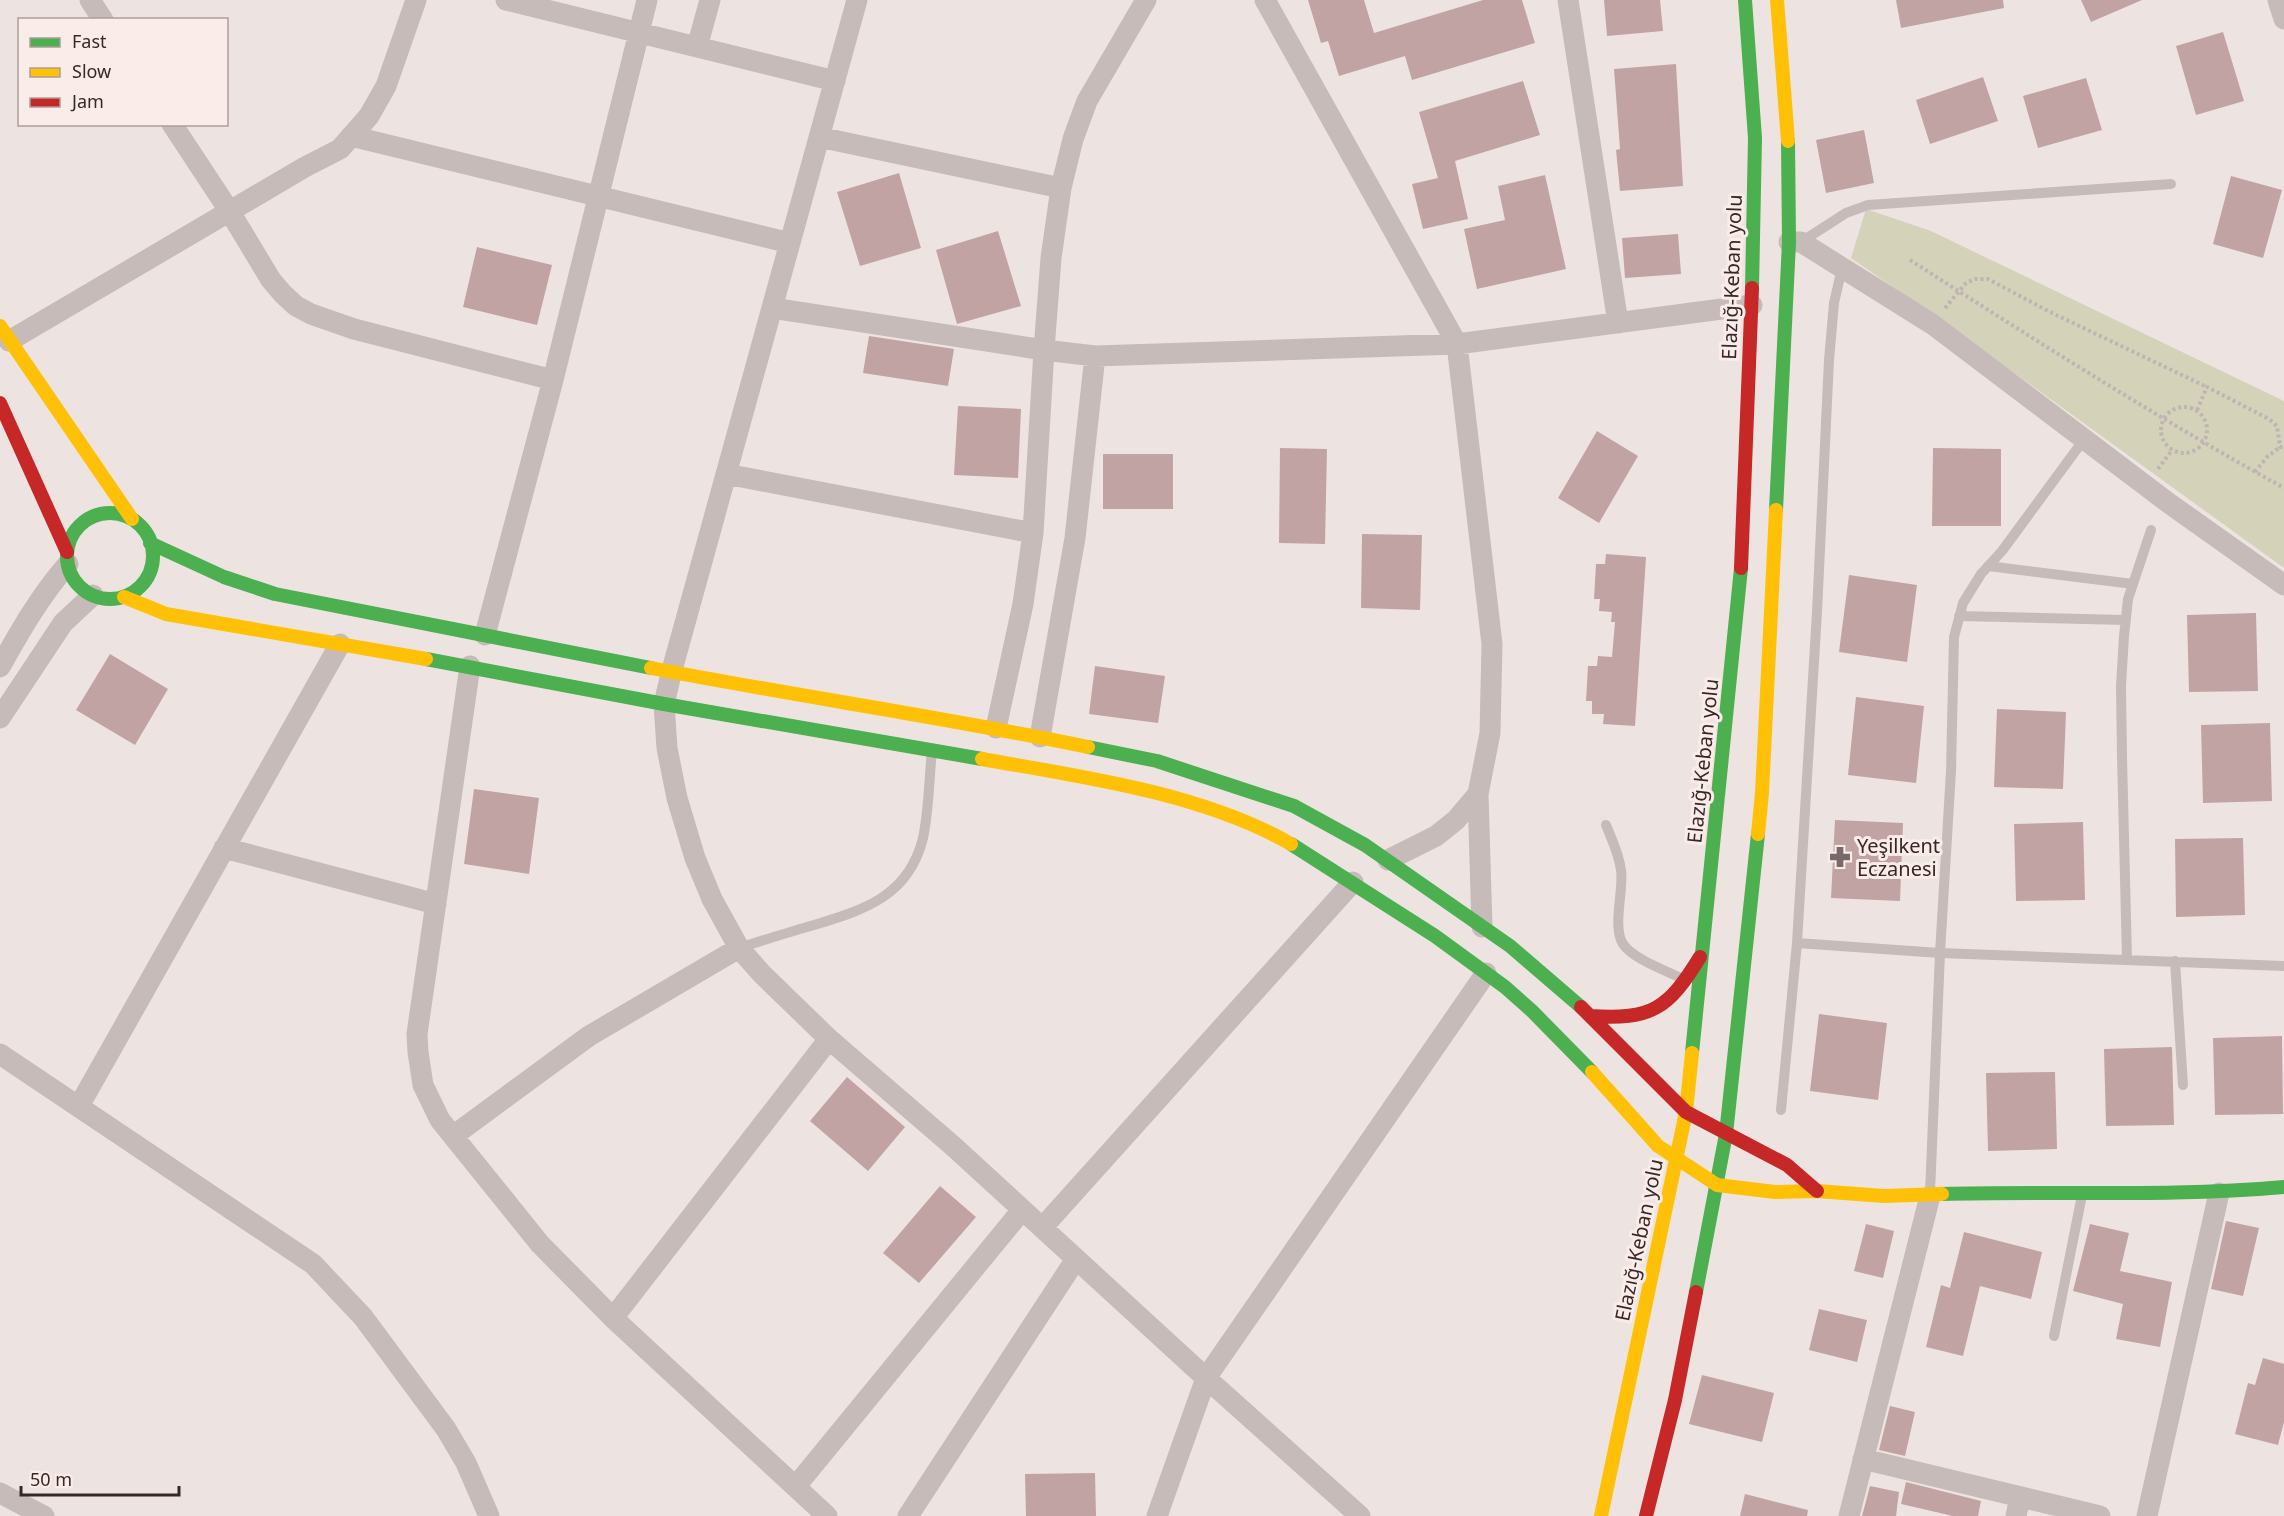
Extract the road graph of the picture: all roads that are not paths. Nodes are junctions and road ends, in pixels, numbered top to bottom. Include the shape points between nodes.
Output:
1 (90, 0) edge
2 (416, 0) edge
3 (506, 0) edge
4 (647, 0) edge
5 (710, 0) edge
6 (857, 0) edge
7 (1146, 0) edge
8 (1265, 0) edge
9 (1568, 0) edge
10 (1745, 0) edge
11 (1778, 0) edge
12 (2278, 0) edge
13 (102, 18) edge
14 (2284, 19) edge
15 (640, 33) junction
16 (697, 47) junction
17 (834, 81) junction
18 (173, 126) edge
19 (351, 136) junction
20 (819, 137) junction
21 (2171, 184) dead end
22 (1061, 188) junction
23 (598, 196) junction
24 (230, 212) junction
25 (1795, 242) junction
26 (790, 243) junction
27 (1842, 268) junction
28 (1752, 305) junction
29 (772, 308) junction
30 (1618, 323) junction
31 (5, 333) edge
32 (1457, 344) junction
33 (1044, 350) junction
34 (1095, 356) junction
35 (553, 380) junction
36 (0, 403) edge
37 (2085, 438) junction
38 (726, 474) junction
39 (132, 519) junction
40 (2151, 530) dead end
41 (1033, 533) junction
42 (150, 543) junction
43 (68, 558) junction
44 (1988, 566) junction
45 (2133, 584) junction
46 (2284, 585) edge
47 (93, 595) junction
48 (124, 597) junction
49 (1959, 616) junction
50 (2126, 620) junction
51 (485, 635) junction
52 (340, 644) junction
53 (470, 666) junction
54 (0, 667) edge
55 (672, 670) junction
56 (664, 704) junction
57 (0, 718) edge
58 (996, 728) junction
59 (1040, 737) junction
60 (932, 751) junction
61 (1478, 794) junction
62 (1606, 825) dead end
63 (224, 848) junction
64 (1388, 860) junction
65 (1353, 882) junction
66 (436, 904) junction
67 (1482, 927) junction
68 (1797, 943) junction
69 (739, 948) junction
70 (1702, 952) junction
71 (1940, 953) junction
72 (2127, 959) junction
73 (2175, 961) junction
74 (2284, 966) edge
75 (1486, 974) junction
76 (1686, 980) junction
77 (1590, 1016) junction
78 (829, 1039) junction
79 (0, 1054) edge
80 (2183, 1085) dead end
81 (79, 1106) junction
82 (1781, 1110) dead end
83 (1686, 1112) junction
84 (1726, 1134) junction
85 (453, 1136) junction
86 (1676, 1158) junction
87 (1717, 1185) junction
88 (2284, 1187) edge
89 (1817, 1191) junction
90 (2083, 1193) junction
91 (2219, 1193) junction
92 (1930, 1196) junction
93 (1022, 1210) junction
94 (1042, 1228) junction
95 (1076, 1259) junction
96 (613, 1318) junction
97 (2054, 1336) dead end
98 (1206, 1378) junction
99 (1863, 1459) junction
100 (796, 1486) junction
101 (0, 1493) edge
102 (2018, 1506) edge
103 (45, 1516) edge
104 (489, 1516) edge
105 (827, 1516) edge
106 (908, 1516) edge
107 (1157, 1516) edge
108 (1360, 1516) edge
109 (1601, 1516) edge
110 (1646, 1516) edge
111 (1849, 1516) edge
112 (2100, 1516) edge
113 (2146, 1516) edge

1 - 13 street
2 - 19 street via 386,86 369,116
3 - 15 street
4 - 15 street
5 - 16 street
6 - 17 street
7 - 22 street via 1087,101 1072,139
8 - 32 street
9 - 30 street
10 - 28 main road, Elazığ-Keban yolu via 1755,138
11 - 25 main road
12 - 14 street
15 - 16 street
15 - 23 street
16 - 17 street
17 - 20 street
18 - 24 street
19 - 23 street
19 - 24 street via 340,149
20 - 22 street
20 - 26 street
21 - 25 lane via 1868,205
22 - 33 street
23 - 26 street
23 - 35 street
24 - 31 street
24 - 35 street via 271,280 311,314 354,329
25 - 27 street
25 - 84 main road via 1762,793
26 - 29 street
27 - 37 street via 1932,324
27 - 68 lane via 1834,303 1829,360
28 - 30 street
28 - 70 main road, Elazığ-Keban yolu via 1742,556
29 - 33 street
29 - 38 street
30 - 32 street
31 - 39 main road
32 - 34 street
32 - 61 street via 1492,644 1490,733
33 - 34 street
33 - 41 street
34 - 59 street via 1075,538
35 - 51 street
36 - 43 main road
37 - 44 lane
37 - 46 street
38 - 41 street
38 - 55 street
39 - 42 main road
39 - 43 main road via 108,513 85,521 76,529
40 - 45 lane
41 - 58 street via 1023,604
42 - 48 main road via 150,572 144,583
42 - 51 main road via 225,577 275,594
43 - 47 main road via 72,576
43 - 54 street
44 - 45 lane
44 - 49 lane via 1963,603
45 - 50 lane
47 - 48 main road
47 - 57 street via 63,623
48 - 52 main road via 166,614
49 - 50 lane
49 - 71 lane via 1953,637 1951,771
50 - 72 lane via 2121,686
51 - 55 main road
52 - 53 main road
52 - 63 street
53 - 56 main road
53 - 66 street
55 - 56 street
55 - 58 main road
56 - 60 main road
56 - 69 street via 667,747 692,848 712,899
58 - 59 main road
59 - 64 main road via 1157,761 1294,806
60 - 65 main road via 1091,778 1195,804 1267,830
60 - 69 lane via 923,837 909,870 898,884 859,911
61 - 64 street via 1436,836
61 - 67 street
62 - 76 lane via 1622,872 1622,943 1632,953
63 - 66 street
63 - 81 street
64 - 67 main road
65 - 75 main road
65 - 94 street
66 - 85 street via 417,1034 418,1052 430,1102
67 - 77 main road via 1510,946
68 - 71 lane
68 - 82 lane
69 - 78 street
69 - 85 street via 589,1036
70 - 76 main road
70 - 83 main road, Elazığ-Keban yolu
71 - 72 lane
71 - 92 lane
72 - 73 lane
73 - 74 lane
73 - 80 lane
75 - 86 main road via 1532,1011 1658,1146
75 - 98 street
76 - 77 main road via 1666,1002 1644,1014 1627,1018
77 - 83 main road
78 - 93 street
78 - 96 street
79 - 81 street
81 - 104 street via 294,1250 326,1277 363,1317 446,1429
83 - 84 main road
83 - 86 main road, Elazığ-Keban yolu
84 - 87 main road
84 - 89 main road via 1787,1164
85 - 96 street via 540,1244
86 - 87 main road
86 - 109 main road, Elazığ-Keban yolu
87 - 89 main road via 1775,1192
87 - 110 main road via 1675,1400
88 - 91 main road
89 - 92 main road
90 - 91 main road
90 - 92 main road
90 - 97 lane
91 - 113 street
92 - 99 street
93 - 94 street
93 - 100 street
94 - 95 street
95 - 98 street
95 - 106 street
96 - 100 street
98 - 107 street
98 - 108 street
99 - 102 street
99 - 111 street
100 - 105 street
101 - 103 street
102 - 112 street

